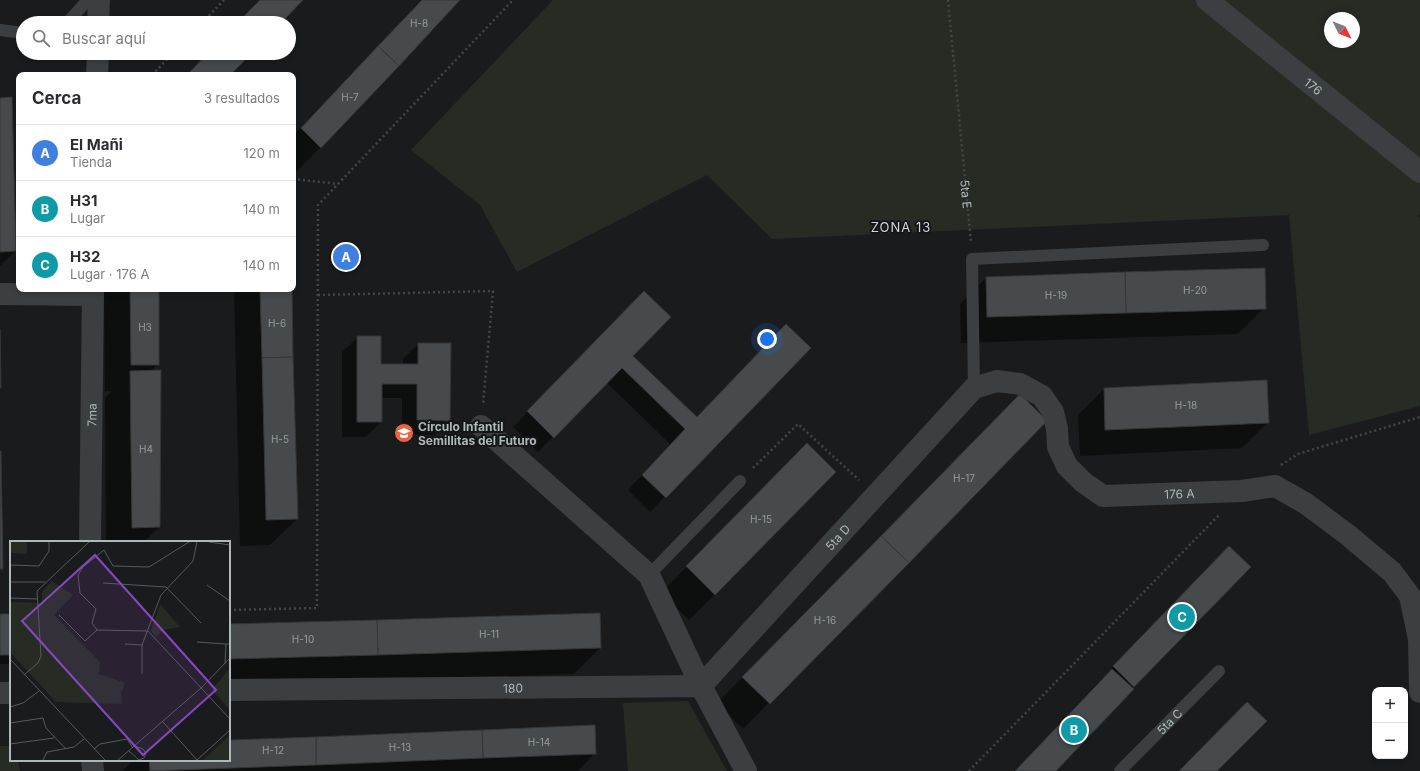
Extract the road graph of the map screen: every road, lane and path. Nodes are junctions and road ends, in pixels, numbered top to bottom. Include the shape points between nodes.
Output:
1 (99, 0) edge
2 (224, 0) edge
3 (513, 0) edge
4 (948, 0) edge
5 (1208, 0) edge
6 (73, 16) edge
7 (98, 16) edge
8 (209, 16) edge
9 (0, 30) edge
10 (16, 32) edge
11 (98, 60) edge
12 (166, 60) edge
13 (98, 72) edge
14 (155, 72) edge
15 (1420, 172) edge
16 (296, 180) edge
17 (338, 184) junction
18 (1262, 245) dead end
19 (972, 259) junction
20 (93, 292) edge
21 (0, 294) edge
22 (318, 295) junction
23 (974, 388) junction
24 (1420, 417) edge
25 (481, 426) joint
26 (1279, 466) dead end
27 (740, 481) joint
28 (1242, 491) junction
29 (876, 495) junction
30 (90, 541) edge
31 (649, 575) junction
32 (230, 610) edge
33 (1219, 671) dead end
34 (701, 686) junction
35 (230, 690) edge
36 (1420, 692) edge
37 (92, 761) edge
38 (93, 771) edge
39 (746, 771) edge
40 (969, 771) edge
41 (1120, 771) edge

1 - 6 lane via 86,2
1 - 7 street
2 - 8 path
3 - 17 path
4 - 19 path, 5ta E
5 - 15 street, 176
9 - 10 lane
11 - 13 street
12 - 14 path
16 - 17 path
17 - 22 path via 318,205
18 - 19 lane
19 - 23 lane
20 - 21 street
20 - 30 street, 7ma
22 - 25 path via 493,291
22 - 32 path via 317,608
23 - 28 street, 176 A via 997,381 1020,384 1042,396 1053,412 1058,447 1067,466 1083,482 1103,496
23 - 29 street, 5ta D
24 - 26 path via 1298,454
25 - 31 street
27 - 29 path via 798,424
27 - 31 lane
28 - 36 street, 176 A via 1275,486 1305,503 1392,572 1410,596 1419,639
28 - 40 path
29 - 34 street, 5ta D
31 - 34 street
33 - 41 lane, 5ta C
34 - 35 street, 180
34 - 39 street
37 - 38 street

